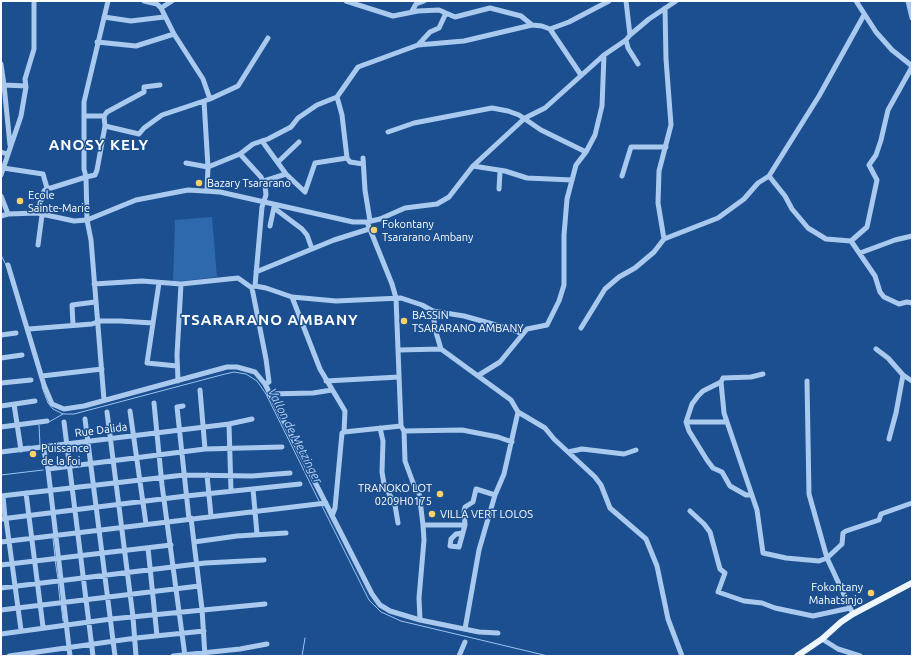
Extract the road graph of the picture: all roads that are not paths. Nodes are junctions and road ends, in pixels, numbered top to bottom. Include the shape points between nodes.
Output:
1 (34, 1) edge
2 (108, 1) edge
3 (144, 1) edge
4 (172, 1) edge
5 (346, 1) edge
6 (424, 1) edge
7 (609, 1) edge
8 (626, 1) edge
9 (676, 1) edge
10 (856, 1) edge
11 (908, 1) edge
12 (161, 8) junction
13 (665, 8) junction
14 (412, 12) junction
15 (446, 13) junction
16 (864, 15) junction
17 (104, 16) junction
18 (164, 17) junction
19 (912, 18) edge
20 (869, 23) junction
21 (532, 25) junction
22 (858, 26) junction
23 (550, 29) junction
24 (174, 34) junction
25 (630, 35) junction
26 (268, 38) dead end
27 (626, 40) junction
28 (97, 42) junction
29 (418, 45) junction
30 (604, 55) junction
31 (1, 64) edge
32 (638, 64) dead end
33 (912, 66) edge
34 (581, 75) junction
35 (2, 85) edge
36 (160, 85) dead end
37 (26, 86) junction
38 (337, 98) junction
39 (210, 99) junction
40 (204, 101) junction
41 (84, 116) junction
42 (104, 116) junction
43 (525, 118) junction
44 (105, 126) junction
45 (388, 132) dead end
46 (262, 141) junction
47 (299, 142) dead end
48 (10, 146) junction
49 (666, 147) junction
50 (1, 152) edge
51 (586, 152) junction
52 (7, 154) junction
53 (240, 154) junction
54 (347, 158) junction
55 (278, 162) junction
56 (186, 163) dead end
57 (472, 166) junction
58 (208, 167) junction
59 (3, 168) junction
60 (500, 172) junction
61 (286, 174) junction
62 (1, 175) edge
63 (622, 176) dead end
64 (769, 176) junction
65 (86, 177) junction
66 (572, 180) junction
67 (264, 181) junction
68 (47, 188) junction
69 (499, 189) dead end
70 (208, 191) junction
71 (1, 196) edge
72 (264, 201) junction
73 (274, 206) junction
74 (8, 214) junction
75 (40, 214) junction
76 (1, 216) edge
77 (87, 220) junction
78 (369, 222) junction
79 (270, 226) dead end
80 (370, 229) junction
81 (912, 236) edge
82 (664, 239) junction
83 (851, 241) junction
84 (38, 245) dead end
85 (312, 249) junction
86 (860, 253) junction
87 (8, 265) dead end
88 (256, 272) junction
89 (160, 283) junction
90 (94, 284) junction
91 (181, 284) junction
92 (253, 287) junction
93 (292, 297) junction
94 (396, 298) junction
95 (95, 302) junction
96 (912, 303) edge
97 (433, 311) junction
98 (97, 323) junction
99 (153, 323) junction
100 (73, 325) junction
101 (580, 328) dead end
102 (29, 329) junction
103 (16, 333) dead end
104 (522, 334) junction
105 (1, 335) edge
106 (441, 349) junction
107 (876, 349) dead end
108 (399, 350) junction
109 (22, 355) dead end
110 (1, 358) edge
111 (177, 366) junction
112 (102, 369) junction
113 (763, 374) dead end
114 (479, 375) junction
115 (903, 375) junction
116 (42, 376) junction
117 (399, 377) junction
118 (31, 380) dead end
119 (178, 380) junction
120 (326, 381) junction
121 (807, 381) dead end
122 (912, 381) edge
123 (721, 382) junction
124 (1, 383) edge
125 (265, 384) junction
126 (200, 390) dead end
127 (332, 390) junction
128 (269, 394) junction
129 (104, 400) junction
130 (35, 401) dead end
131 (154, 403) dead end
132 (14, 404) junction
133 (1, 406) edge
134 (184, 406) dead end
135 (107, 412) dead end
136 (130, 412) dead end
137 (518, 412) junction
138 (85, 419) dead end
139 (252, 419) dead end
140 (47, 421) dead end
141 (64, 422) dead end
142 (686, 422) junction
143 (727, 422) junction
144 (229, 424) junction
145 (17, 425) junction
146 (400, 426) junction
147 (1, 427) edge
148 (203, 427) junction
149 (380, 428) junction
150 (179, 430) junction
151 (404, 431) junction
152 (344, 432) junction
153 (157, 433) junction
154 (133, 436) junction
155 (110, 439) junction
156 (889, 439) dead end
157 (88, 441) junction
158 (512, 442) junction
159 (67, 444) junction
160 (43, 447) junction
161 (282, 447) dead end
162 (230, 448) junction
163 (205, 449) junction
164 (21, 450) junction
165 (636, 450) dead end
166 (1, 452) edge
167 (183, 452) junction
168 (568, 452) junction
169 (159, 456) junction
170 (137, 458) junction
171 (113, 461) junction
172 (91, 464) junction
173 (69, 466) junction
174 (48, 469) junction
175 (290, 473) dead end
176 (184, 475) junction
177 (207, 475) junction
178 (231, 476) junction
179 (161, 477) junction
180 (140, 480) junction
181 (116, 483) junction
182 (300, 484) dead end
183 (94, 485) junction
184 (72, 488) junction
185 (253, 489) junction
186 (50, 490) junction
187 (231, 491) junction
188 (26, 493) junction
189 (209, 494) junction
190 (495, 495) junction
191 (751, 495) junction
192 (2, 496) edge
193 (186, 496) junction
194 (164, 499) junction
195 (142, 502) junction
196 (326, 503) junction
197 (912, 504) edge
198 (119, 505) junction
199 (97, 507) junction
200 (74, 510) junction
201 (255, 511) junction
202 (690, 511) dead end
203 (53, 512) junction
204 (28, 515) junction
205 (211, 516) junction
206 (332, 516) junction
207 (190, 518) junction
208 (4, 519) edge
209 (167, 522) junction
210 (146, 524) junction
211 (398, 524) dead end
212 (424, 525) junction
213 (465, 525) junction
214 (122, 527) junction
215 (100, 529) junction
216 (77, 532) junction
217 (286, 533) dead end
218 (257, 534) junction
219 (462, 534) dead end
220 (55, 535) junction
221 (31, 538) junction
222 (8, 541) junction
223 (1, 542) edge
224 (194, 542) junction
225 (171, 545) junction
226 (148, 548) junction
227 (124, 550) junction
228 (103, 553) junction
229 (80, 556) junction
230 (58, 558) junction
231 (827, 558) junction
232 (264, 560) dead end
233 (34, 561) junction
234 (11, 564) junction
235 (1, 565) edge
236 (198, 565) junction
237 (173, 567) junction
238 (151, 570) junction
239 (128, 573) junction
240 (106, 575) junction
241 (83, 578) junction
242 (60, 580) junction
243 (37, 583) junction
244 (912, 583) edge
245 (14, 586) junction
246 (199, 586) junction
247 (1, 588) edge
248 (176, 589) junction
249 (154, 592) junction
250 (130, 594) junction
251 (108, 597) junction
252 (87, 599) junction
253 (64, 603) junction
254 (265, 604) dead end
255 (40, 605) junction
256 (17, 608) junction
257 (202, 609) junction
258 (1, 610) edge
259 (852, 611) junction
260 (179, 613) junction
261 (156, 615) junction
262 (133, 617) junction
263 (111, 619) junction
264 (420, 620) junction
265 (89, 622) junction
266 (67, 625) junction
267 (43, 627) junction
268 (465, 629) junction
269 (21, 630) junction
270 (204, 631) junction
271 (498, 633) dead end
272 (1, 634) edge
273 (182, 634) junction
274 (157, 636) junction
275 (136, 638) junction
276 (822, 639) junction
277 (114, 642) junction
278 (465, 642) dead end
279 (267, 644) dead end
280 (92, 645) junction
281 (69, 648) junction
282 (205, 654) edge
283 (9, 656) edge
284 (70, 656) edge
285 (93, 656) edge
286 (115, 656) edge
287 (136, 656) edge
288 (173, 656) edge
289 (184, 656) edge
290 (459, 656) edge
291 (682, 656) edge
292 (797, 656) edge
293 (860, 656) edge

1 - 37 street via 34,49 25,79
2 - 17 street
3 - 12 street via 157,4
4 - 12 street
5 - 14 street via 393,16
6 - 14 street via 416,4
7 - 23 street
8 - 25 street
9 - 13 street
10 - 16 street
11 - 19 street
12 - 18 street
13 - 25 street
13 - 49 street via 671,112
14 - 15 street via 439,10
15 - 21 street via 454,17 490,8 521,16
15 - 29 street via 439,28 430,32
16 - 20 street
16 - 22 street
17 - 18 street via 131,21
17 - 28 street
18 - 24 street
20 - 22 street
20 - 33 street via 892,50
21 - 23 street
21 - 29 street via 464,41
22 - 64 street via 819,96
23 - 34 street
24 - 28 street via 136,46
24 - 39 street via 203,79
25 - 27 street
26 - 39 street via 238,86
27 - 30 street
27 - 32 street
28 - 41 street via 84,102
29 - 38 street via 358,66
30 - 34 street
30 - 51 street via 602,106 595,135
31 - 35 street
33 - 83 street via 888,110 876,155 869,165 877,180 867,227
34 - 43 street via 545,108
35 - 37 street
35 - 48 street
36 - 42 street via 144,87 144,92
37 - 48 street via 19,124
38 - 46 street via 306,111 291,127
38 - 54 street via 342,115
39 - 40 street
40 - 44 street via 162,116 139,134
40 - 58 street
41 - 42 street
41 - 65 street
42 - 44 street
43 - 45 street via 492,108 414,123
43 - 51 street via 541,130
43 - 57 street
44 - 65 street via 95,175
46 - 53 street
46 - 55 street
47 - 55 street
48 - 52 street
49 - 63 street via 631,148
49 - 82 street via 658,203
50 - 52 street
51 - 66 street via 576,166
52 - 59 street
53 - 58 street
53 - 67 street
54 - 61 street via 315,163 305,192
54 - 78 street via 350,162 363,161
55 - 61 street
56 - 58 street
57 - 60 street
57 - 78 street via 445,201 405,208
58 - 70 street
59 - 62 street
59 - 68 street via 43,174
60 - 66 street via 505,171 527,178
60 - 69 street
61 - 67 street
64 - 82 street via 718,218
64 - 83 street via 808,228 826,239
65 - 68 street
65 - 77 street
66 - 104 street via 564,221 564,285 547,325 527,329
67 - 72 street
68 - 75 street via 44,191
70 - 72 street
70 - 77 street via 179,191 136,200
71 - 74 street
72 - 73 street
72 - 88 street
73 - 78 street via 336,219
73 - 79 street
73 - 85 street via 302,229
74 - 75 street
74 - 76 street
75 - 77 street via 74,221
75 - 84 street
77 - 90 street
78 - 80 street
80 - 85 street
80 - 94 street
81 - 86 street
82 - 101 street via 654,252 635,268 605,288
83 - 86 street
85 - 88 street
86 - 96 street via 875,276 884,297 899,304
87 - 102 street
88 - 92 street
89 - 90 street via 142,281
89 - 91 street
89 - 99 street
90 - 95 street
91 - 92 street via 238,278
91 - 111 street
92 - 93 street via 277,291
92 - 125 street via 269,382
93 - 94 street via 336,302
93 - 120 street
94 - 97 street via 422,304
94 - 108 street
95 - 98 street
95 - 100 street via 72,305
97 - 104 street via 464,316
97 - 106 street
98 - 99 street via 120,320
98 - 100 street
98 - 112 street
99 - 111 street via 147,363
100 - 102 street
102 - 116 street
103 - 105 street
104 - 114 street via 500,362
106 - 108 street
106 - 114 street
107 - 115 street
108 - 117 street
109 - 110 street
111 - 119 street
112 - 116 street
112 - 129 street
113 - 123 street via 723,378
114 - 137 street via 511,400
115 - 122 street
115 - 156 street
116 - 129 street via 52,404 64,409
117 - 120 street
117 - 146 street
118 - 124 street
119 - 125 street via 208,371 237,367 255,372
119 - 129 street
120 - 127 street
121 - 231 street via 808,494
123 - 142 street via 698,396 692,404
123 - 143 street
125 - 128 street
126 - 148 street
127 - 128 street
127 - 152 street via 345,411
128 - 196 street
130 - 132 street
131 - 153 street
132 - 133 street
132 - 145 street
134 - 150 street via 177,407
135 - 155 street
136 - 154 street
137 - 158 street
137 - 168 street via 545,428
138 - 157 street
139 - 144 street, Rue Dalida
140 - 145 street
141 - 159 street
142 - 143 street
142 - 191 street via 713,468 722,472 730,486
143 - 191 street
144 - 148 street, Rue Dalida
144 - 162 street
145 - 147 street
145 - 164 street
146 - 149 street
146 - 151 street
148 - 150 street, Rue Dalida
148 - 163 street
149 - 152 street
149 - 211 street via 383,441 384,484 395,505
150 - 153 street, Rue Dalida
150 - 167 street
151 - 158 street via 462,430
151 - 212 street via 405,461 419,492
152 - 206 street
153 - 154 street, Rue Dalida
153 - 169 street
154 - 155 street, Rue Dalida
154 - 170 street
155 - 157 street, Rue Dalida
155 - 171 street
157 - 159 street, Rue Dalida
157 - 172 street
158 - 190 street via 504,474
159 - 160 street, Rue Dalida
159 - 173 street
160 - 164 street, Rue Dalida
160 - 174 street
161 - 162 street
162 - 163 street
162 - 178 street
163 - 167 street
164 - 166 street, Rue Dalida
165 - 168 street via 624,454 582,449
167 - 169 street
167 - 176 street
168 - 291 street via 598,481 610,508 646,540 657,566 668,619
169 - 170 street
169 - 179 street
170 - 171 street
170 - 180 street
171 - 172 street
171 - 181 street
172 - 173 street
172 - 183 street
173 - 174 street
173 - 184 street
174 - 186 street
175 - 178 street
176 - 177 street
176 - 179 street
176 - 193 street
177 - 178 street
177 - 189 street
178 - 187 street
179 - 180 street
179 - 194 street
180 - 181 street
180 - 195 street
181 - 183 street
181 - 198 street
182 - 185 street
183 - 184 street
183 - 199 street
184 - 186 street
184 - 200 street
185 - 187 street
185 - 201 street
186 - 188 street
186 - 203 street
187 - 189 street
188 - 192 street
188 - 204 street
189 - 193 street
189 - 205 street
190 - 213 street via 476,489 473,502 465,507
190 - 268 street via 479,550
191 - 231 street via 757,510 763,553 819,561
192 - 208 street
193 - 194 street
193 - 207 street
194 - 195 street
194 - 209 street
195 - 198 street
195 - 210 street
196 - 201 street
196 - 206 street
197 - 231 street via 881,514 879,520 846,531 843,533 842,544
198 - 199 street
198 - 214 street
199 - 200 street
199 - 215 street
200 - 203 street
200 - 216 street
201 - 205 street
201 - 218 street
202 - 259 street via 710,532 720,569 725,573 718,592 744,601 813,616
203 - 204 street
203 - 220 street
204 - 208 street
204 - 221 street
205 - 207 street
206 - 264 street via 380,605 390,611
207 - 209 street
207 - 224 street
208 - 222 street
209 - 210 street
209 - 225 street
210 - 214 street
212 - 213 street
212 - 264 street
213 - 219 street
214 - 215 street
214 - 227 street
215 - 216 street
215 - 228 street
216 - 220 street
216 - 229 street
217 - 218 street
218 - 224 street
220 - 221 street
220 - 230 street
221 - 222 street
221 - 233 street
222 - 223 street
222 - 234 street
224 - 236 street
225 - 226 street
225 - 237 street
226 - 227 street
226 - 238 street
227 - 228 street
227 - 239 street
228 - 229 street
228 - 240 street
229 - 230 street
229 - 241 street
230 - 233 street
230 - 242 street
231 - 259 street
232 - 236 street
233 - 234 street
233 - 243 street
234 - 235 street
234 - 245 street
236 - 237 street
236 - 246 street
237 - 238 street
237 - 248 street
238 - 239 street
238 - 249 street
239 - 240 street
239 - 250 street
240 - 241 street
240 - 251 street
241 - 242 street
241 - 252 street
242 - 243 street
242 - 253 street
243 - 245 street
243 - 255 street
244 - 259 main road
245 - 247 street
245 - 256 street
246 - 248 street
246 - 257 street
248 - 249 street
248 - 260 street
249 - 250 street
249 - 261 street
250 - 251 street
250 - 262 street
251 - 252 street
251 - 263 street
252 - 253 street
252 - 265 street
253 - 255 street
253 - 266 street
254 - 257 street
255 - 256 street
255 - 267 street
256 - 258 street
256 - 269 street
257 - 260 street
257 - 270 street
259 - 276 main road
260 - 261 street
260 - 273 street
261 - 262 street
261 - 274 street
262 - 263 street
262 - 275 street
263 - 265 street
263 - 277 street
264 - 268 street
265 - 266 street
265 - 280 street
266 - 267 street
266 - 281 street
267 - 269 street
268 - 271 street
269 - 272 street
270 - 273 street
270 - 282 street
273 - 274 street
273 - 289 street
274 - 275 street
275 - 277 street
275 - 287 street
276 - 292 main road
276 - 293 street via 838,649
277 - 280 street
277 - 286 street
278 - 290 street
279 - 282 street
280 - 281 street
280 - 285 street
281 - 283 street
281 - 284 street
282 - 289 street
288 - 289 street

